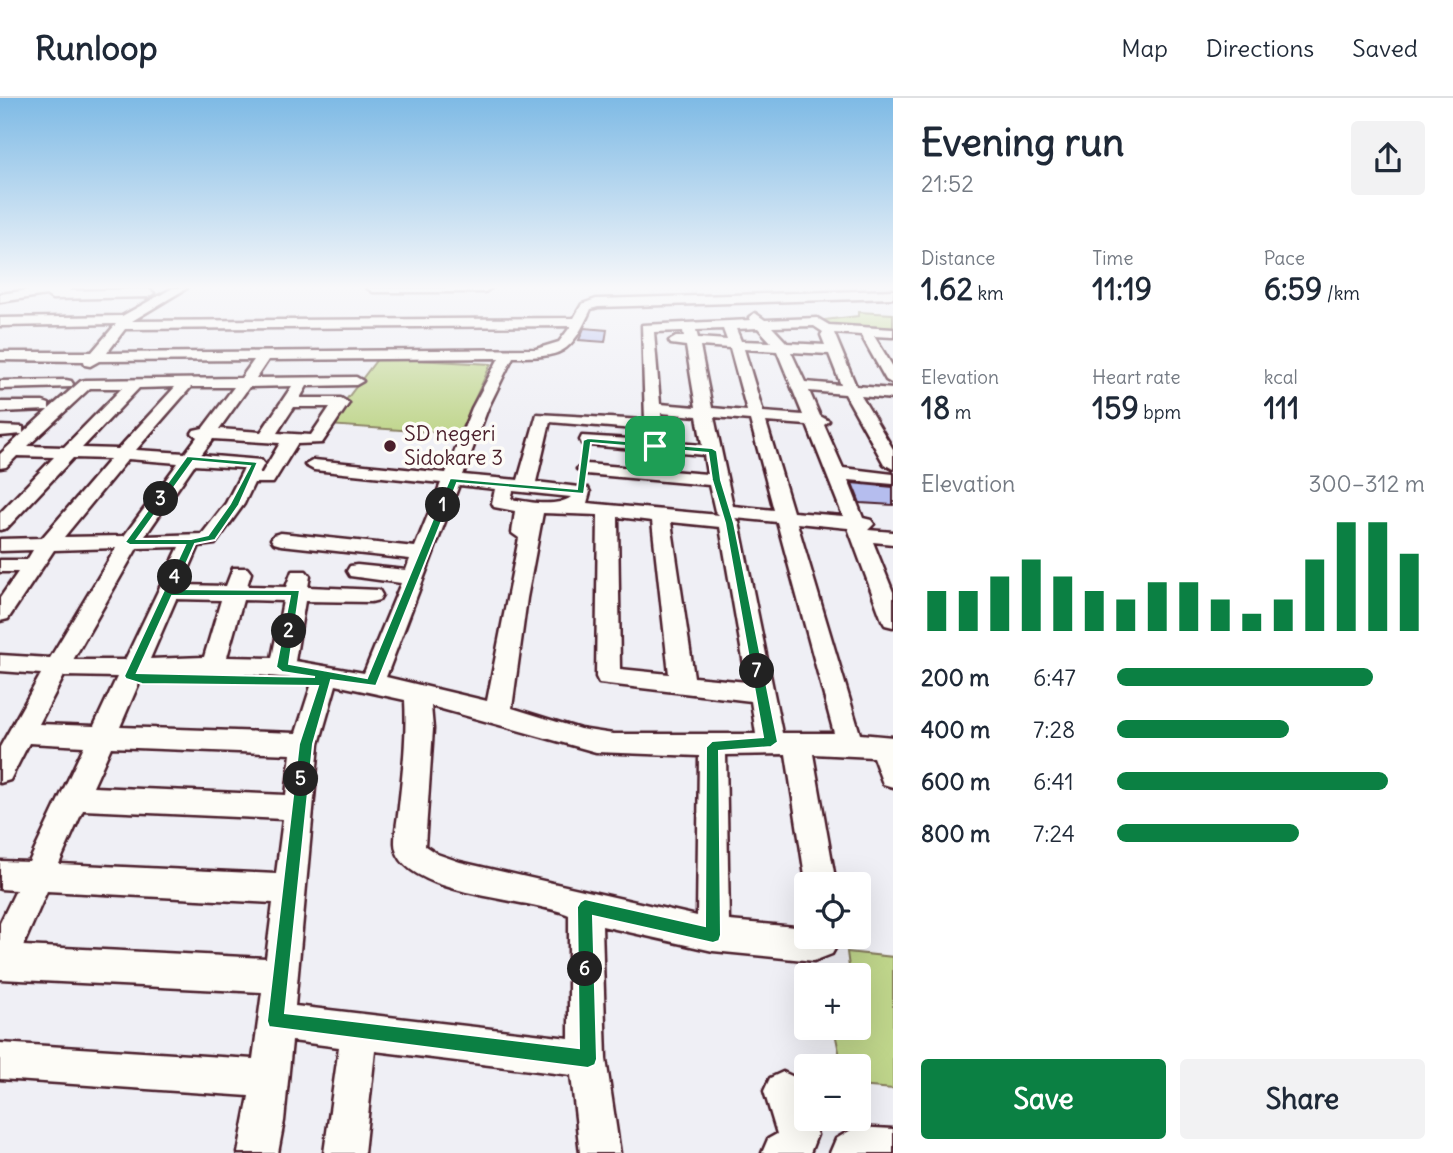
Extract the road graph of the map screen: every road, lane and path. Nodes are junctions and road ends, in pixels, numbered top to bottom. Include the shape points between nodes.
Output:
1 (114, 337) edge
2 (324, 337) edge
3 (570, 337) edge
4 (649, 337) edge
5 (692, 337) edge
6 (706, 337) edge
7 (733, 337) edge
8 (777, 337) edge
9 (829, 337) edge
10 (869, 337) edge
11 (736, 344) junction
12 (4, 346) edge
13 (785, 346) junction
14 (834, 350) junction
15 (507, 355) junction
16 (312, 356) junction
17 (349, 358) junction
18 (257, 359) junction
19 (180, 360) junction
20 (101, 361) junction
21 (0, 362) edge
22 (893, 380) edge
23 (241, 382) junction
24 (135, 383) junction
25 (162, 383) junction
26 (187, 383) junction
27 (302, 383) junction
28 (66, 384) junction
29 (86, 384) junction
30 (0, 385) edge
31 (804, 387) junction
32 (851, 392) junction
33 (893, 394) edge
34 (288, 402) junction
35 (0, 407) edge
36 (43, 407) junction
37 (653, 408) junction
38 (706, 413) junction
39 (756, 417) junction
40 (592, 420) junction
41 (817, 421) junction
42 (654, 426) junction
43 (9, 430) edge
44 (205, 434) junction
45 (265, 438) junction
46 (285, 438) junction
47 (588, 440) junction
48 (655, 446) junction
49 (712, 451) junction
50 (4, 453) edge
51 (69, 453) junction
52 (123, 454) junction
53 (186, 458) junction
54 (893, 464) edge
55 (314, 465) dead end
56 (586, 469) junction
57 (262, 471) junction
58 (840, 473) junction
59 (893, 479) edge
60 (453, 480) junction
61 (717, 480) junction
62 (523, 496) junction
63 (577, 499) junction
64 (608, 511) junction
65 (662, 517) junction
66 (727, 517) junction
67 (787, 517) junction
68 (0, 524) edge
69 (861, 529) junction
70 (893, 538) edge
71 (281, 539) dead end
72 (124, 542) junction
73 (191, 542) junction
74 (0, 545) edge
75 (47, 545) junction
76 (423, 554) junction
77 (0, 566) edge
78 (33, 566) junction
79 (356, 571) dead end
80 (413, 578) junction
81 (237, 583) junction
82 (297, 584) junction
83 (168, 593) junction
84 (371, 594) dead end
85 (893, 613) edge
86 (0, 614) edge
87 (0, 663) edge
88 (50, 663) junction
89 (213, 666) junction
90 (282, 667) junction
91 (125, 671) junction
92 (331, 678) junction
93 (372, 683) junction
94 (682, 685) junction
95 (761, 693) junction
96 (417, 694) junction
97 (490, 712) junction
98 (101, 734) junction
99 (11, 738) edge
100 (784, 743) junction
101 (306, 744) junction
102 (850, 745) junction
103 (712, 747) junction
104 (889, 747) edge
105 (0, 772) edge
106 (893, 776) edge
107 (73, 799) junction
108 (297, 808) junction
109 (817, 872) edge
110 (0, 875) edge
111 (40, 876) junction
112 (291, 889) junction
113 (585, 907) junction
114 (713, 935) junction
115 (794, 943) edge
116 (0, 961) edge
117 (281, 976) junction
118 (275, 1021) junction
119 (359, 1031) junction
120 (588, 1059) junction
121 (0, 1061) edge
122 (269, 1079) junction
123 (783, 1091) dead end
124 (893, 1149) edge
125 (258, 1153) edge
126 (344, 1153) edge
127 (600, 1153) edge
128 (782, 1153) edge
129 (850, 1153) edge

1 - 20 street
2 - 16 street
3 - 15 street via 558,350
4 - 37 street
5 - 38 street
6 - 11 street
7 - 11 street
8 - 13 street
9 - 14 street
10 - 22 street
11 - 13 street
11 - 39 street
12 - 20 street
13 - 14 street
13 - 31 street
14 - 32 street
15 - 17 street
15 - 60 street via 480,408
16 - 17 street
16 - 18 street
17 - 18 street
17 - 27 street via 348,381
18 - 19 street
18 - 23 street
19 - 20 street
19 - 20 street
19 - 25 street
20 - 21 street
20 - 28 street
20 - 29 street
23 - 26 street
23 - 27 street
23 - 44 street
24 - 25 street
24 - 29 street
24 - 51 street
25 - 26 street
26 - 52 street
27 - 34 street
28 - 30 street
28 - 36 street
29 - 50 street
31 - 32 street
31 - 41 street
32 - 33 street
32 - 54 street
34 - 45 street
34 - 46 street via 341,403 316,439
35 - 36 street
36 - 43 street
37 - 38 street
37 - 42 street
38 - 39 street
38 - 49 street
39 - 41 street
39 - 67 street
40 - 42 street
40 - 47 street
40 - 62 street via 542,418
41 - 58 street
42 - 48 street
43 - 50 street
44 - 45 street
44 - 53 street
45 - 46 street
46 - 57 street via 289,445
47 - 48 street
47 - 56 street
48 - 49 street
49 - 61 street
50 - 51 street
51 - 52 street
51 - 68 street
52 - 53 street
52 - 75 street
53 - 57 street
53 - 72 street
55 - 60 street
56 - 61 street
56 - 63 street
57 - 73 street via 211,538
58 - 59 street
58 - 69 street
60 - 62 street
60 - 76 street
61 - 66 street
62 - 63 street
62 - 97 street via 525,523
63 - 64 street
63 - 66 street
64 - 65 street
64 - 94 street via 607,675
65 - 66 street
65 - 94 street
66 - 67 street
66 - 95 street
67 - 69 street
67 - 102 street
69 - 70 street
69 - 85 street
71 - 76 street
72 - 73 street
72 - 75 street
72 - 88 street
73 - 83 street
74 - 75 street
75 - 78 street
76 - 80 street
77 - 78 street
78 - 86 street
79 - 80 street
80 - 93 street
81 - 82 street
81 - 83 street
81 - 89 street
82 - 84 street
82 - 90 street
83 - 91 street
87 - 88 street
88 - 91 street
88 - 99 street
89 - 90 street
89 - 91 street
90 - 92 street
91 - 92 street via 142,679 285,683
91 - 98 street
92 - 93 street
92 - 101 street
93 - 96 street
94 - 95 street
95 - 100 street
96 - 97 street
96 - 113 street via 420,729 413,854 427,865 460,876
97 - 103 street via 582,740
98 - 99 street
98 - 101 street
98 - 107 street
99 - 105 street
100 - 102 street
100 - 103 street
100 - 109 street
101 - 108 street
102 - 104 street
103 - 114 street
104 - 106 street
107 - 108 street
107 - 111 street
108 - 112 street
110 - 111 street
111 - 112 street
111 - 116 street
112 - 117 street
113 - 114 street
113 - 120 street
114 - 115 street
116 - 117 street
117 - 118 street
118 - 119 street
118 - 122 street
119 - 120 street
119 - 126 street
120 - 127 street
121 - 122 street
122 - 125 street
123 - 128 street via 797,1135 792,1148
124 - 129 street via 856,1147

